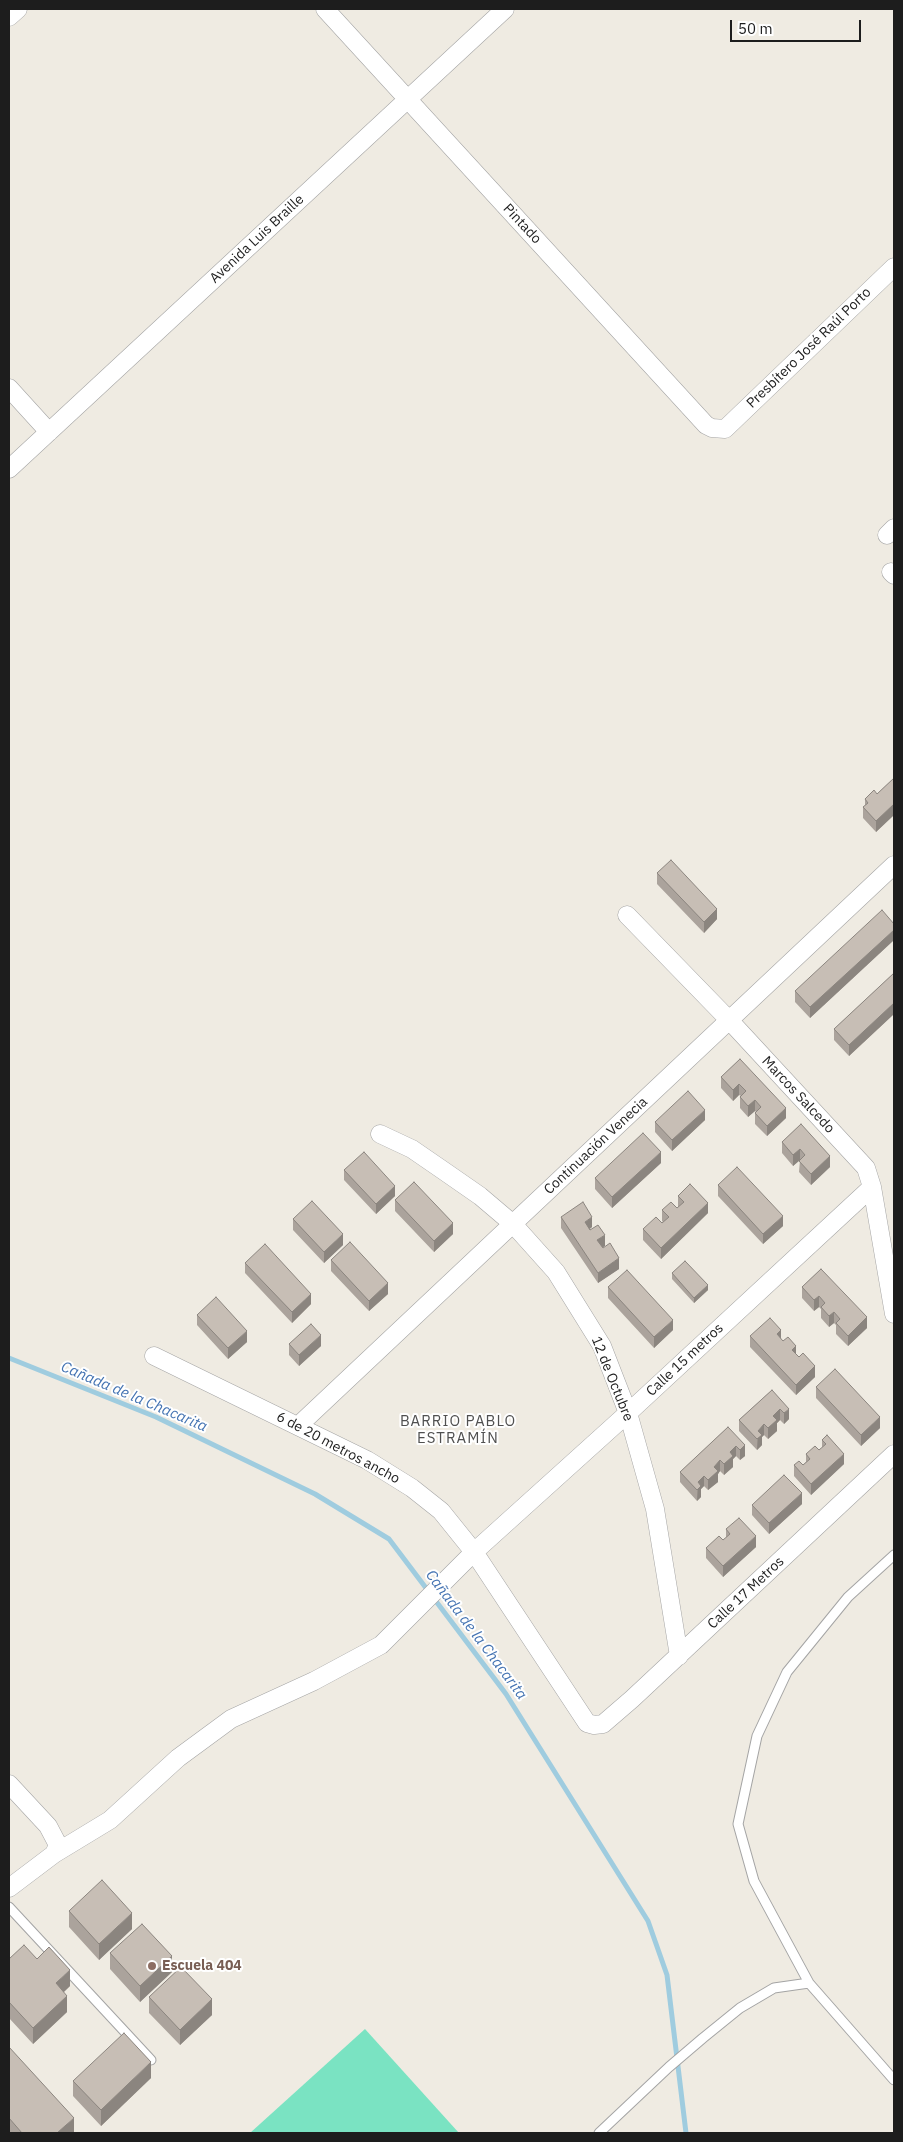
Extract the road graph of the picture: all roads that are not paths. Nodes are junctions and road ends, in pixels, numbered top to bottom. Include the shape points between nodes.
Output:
1 (18, 9) edge
2 (325, 9) edge
3 (505, 9) edge
4 (9, 17) edge
5 (407, 100) junction
6 (894, 267) edge
7 (9, 388) edge
8 (725, 429) joint
9 (48, 432) junction
10 (9, 469) edge
11 (894, 865) edge
12 (627, 915) dead end
13 (730, 1021) junction
14 (380, 1134) dead end
15 (872, 1187) junction
16 (512, 1224) junction
17 (894, 1314) edge
18 (154, 1356) dead end
19 (628, 1413) junction
20 (298, 1426) junction
21 (894, 1454) edge
22 (474, 1552) junction
23 (894, 1555) edge
24 (679, 1656) junction
25 (594, 1724) joint
26 (9, 1784) edge
27 (56, 1847) junction
28 (9, 1888) edge
29 (9, 1907) edge
30 (810, 1984) junction
31 (151, 2060) edge
32 (894, 2080) edge
33 (599, 2133) edge

1 - 4 street
2 - 5 street, Pintado
3 - 5 street, Avenida Luis Braille
5 - 8 street, Pintado via 706,425
5 - 9 street, Avenida Luis Braille
6 - 8 street, Presbítero José Raúl Porto
7 - 9 street
9 - 10 street, Avenida Luis Braille
11 - 13 street, Continuación Venecia
12 - 13 street, Marcos Salcedo
13 - 15 street, Marcos Salcedo via 866,1168
13 - 16 street, Continuación Venecia
14 - 16 street, 12 de Octubre via 412,1149 444,1170
15 - 17 street, Marcos Salcedo
15 - 19 street, Calle 15 metros
16 - 19 street, 12 de Octubre via 556,1272 580,1310 602,1346
16 - 20 street, Continuación Venecia
18 - 20 street, 6 de 20 metros ancho
19 - 22 street, Calle 15 metros
19 - 24 street, 12 de Octubre via 655,1509
20 - 22 street, 6 de 20 metros ancho via 367,1460 412,1488 441,1511
21 - 24 street, Calle 17 Metros
22 - 25 street, 6 de 20 metros ancho via 587,1723
22 - 27 street, Calle 15 metros via 381,1645 314,1681 231,1719 178,1758 110,1820
23 - 30 lane via 848,1597 787,1672 757,1736 738,1824 754,1881
24 - 25 street, Calle 17 Metros via 602,1724
26 - 27 street via 48,1826
27 - 28 street, Calle 15 metros
29 - 31 lane
30 - 32 lane
30 - 33 lane via 774,1988 740,2008 669,2067

